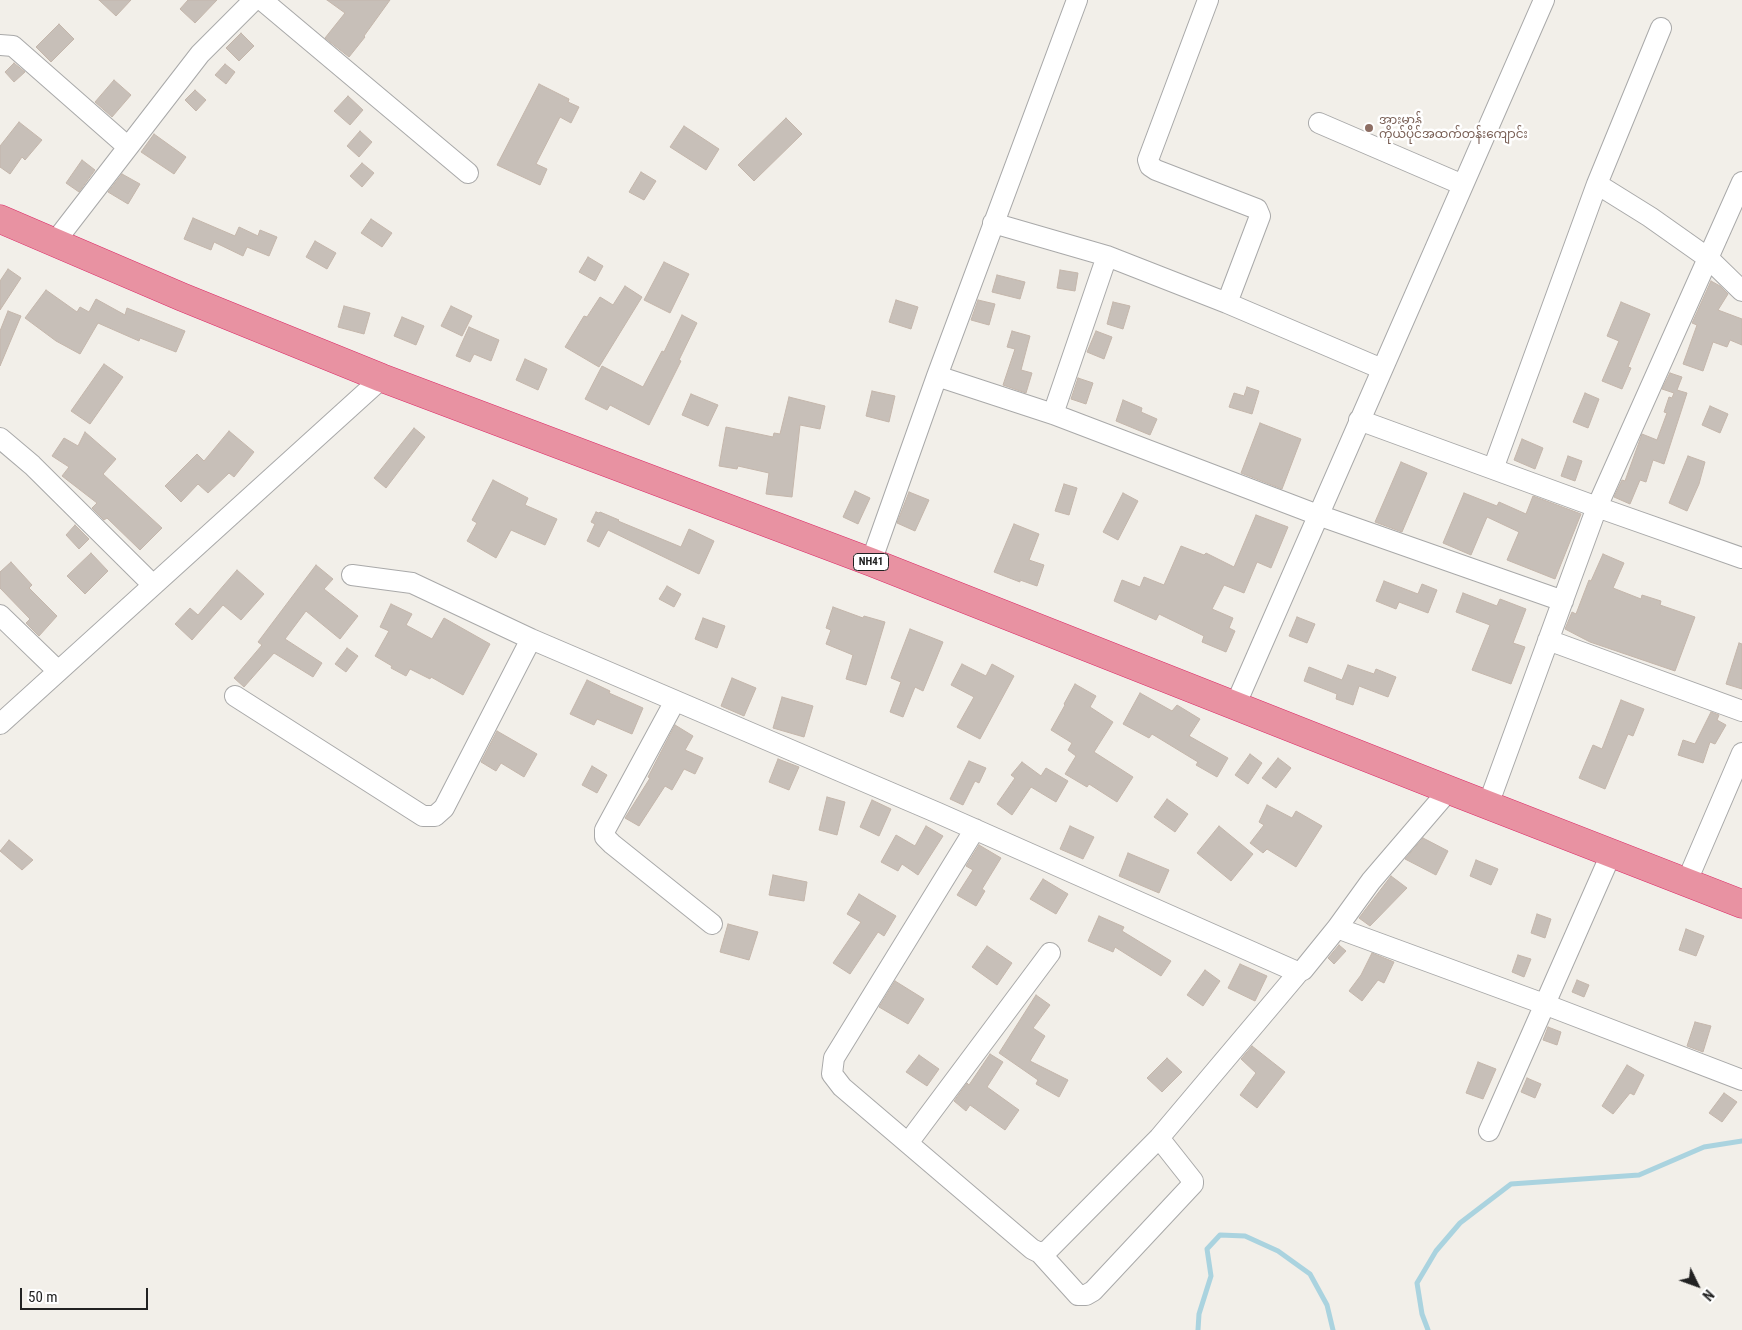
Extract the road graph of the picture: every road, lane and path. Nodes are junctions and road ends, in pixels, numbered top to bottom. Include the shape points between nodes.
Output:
1 (254, 0) edge
2 (262, 0) edge
3 (1077, 0) edge
4 (1208, 0) edge
5 (1544, 0) edge
6 (1661, 28) dead end
7 (0, 44) edge
8 (1319, 123) dead end
9 (128, 147) junction
10 (468, 172) dead end
11 (1742, 182) edge
12 (1597, 184) junction
13 (1463, 185) junction
14 (0, 219) edge
15 (993, 223) junction
16 (54, 243) junction
17 (1107, 256) junction
18 (1708, 258) junction
19 (1742, 291) edge
20 (1227, 303) junction
21 (1382, 369) junction
22 (936, 376) junction
23 (382, 378) junction
24 (1053, 414) junction
25 (1359, 420) junction
26 (0, 438) edge
27 (1493, 469) junction
28 (1597, 508) junction
29 (1318, 515) junction
30 (1742, 558) edge
31 (871, 562) junction
32 (352, 575) dead end
33 (153, 585) junction
34 (1563, 601) junction
35 (0, 615) edge
36 (531, 639) junction
37 (1548, 640) junction
38 (58, 671) junction
39 (235, 696) dead end
40 (675, 701) junction
41 (1234, 706) junction
42 (1742, 711) edge
43 (0, 724) edge
44 (1742, 753) edge
45 (1449, 790) junction
46 (1488, 805) junction
47 (974, 829) junction
48 (1611, 854) junction
49 (1687, 882) junction
50 (1742, 904) edge
51 (712, 924) dead end
52 (1337, 928) junction
53 (1050, 953) dead end
54 (1299, 972) junction
55 (1544, 1004) junction
56 (1742, 1080) edge
57 (1489, 1131) dead end
58 (1159, 1138) junction
59 (908, 1143) junction
60 (1040, 1253) junction

1 - 9 street via 200,54
2 - 10 street
3 - 15 street
4 - 20 street via 1148,160 1156,170 1257,209 1260,216
5 - 13 street
6 - 12 street
7 - 9 street via 13,46
8 - 13 street
9 - 16 street
11 - 18 street
12 - 18 street
12 - 27 street
13 - 21 street
14 - 16 highway, NH41
15 - 17 street
15 - 22 street
16 - 23 highway, NH41
17 - 20 street
17 - 24 street
18 - 19 street
18 - 28 street
20 - 21 street
21 - 25 street
22 - 24 street
22 - 31 street
23 - 31 highway, NH41
23 - 33 street
24 - 29 street
25 - 27 street
25 - 29 street
26 - 33 street via 32,465
27 - 28 street
28 - 30 street
28 - 34 street
29 - 34 street
29 - 41 street
31 - 41 highway, NH41
32 - 36 street via 412,583
33 - 38 street
34 - 37 street
35 - 38 street
36 - 39 street via 444,808 435,816 423,816
36 - 40 street
37 - 42 street
37 - 46 street
38 - 43 street
40 - 47 street
40 - 51 street via 605,830 605,837
41 - 45 highway, NH41
44 - 49 street
45 - 46 highway, NH41
45 - 52 street via 1371,881
46 - 48 highway, NH41
47 - 54 street
47 - 59 street via 834,1058 832,1074 842,1087
48 - 49 highway, NH41
48 - 55 street
49 - 50 highway, NH41
52 - 54 street
52 - 55 street
53 - 59 street
54 - 58 street
55 - 56 street
55 - 57 street
58 - 60 street via 1048,1250
58 - 60 street via 1193,1184 1093,1292 1078,1295
59 - 60 street

